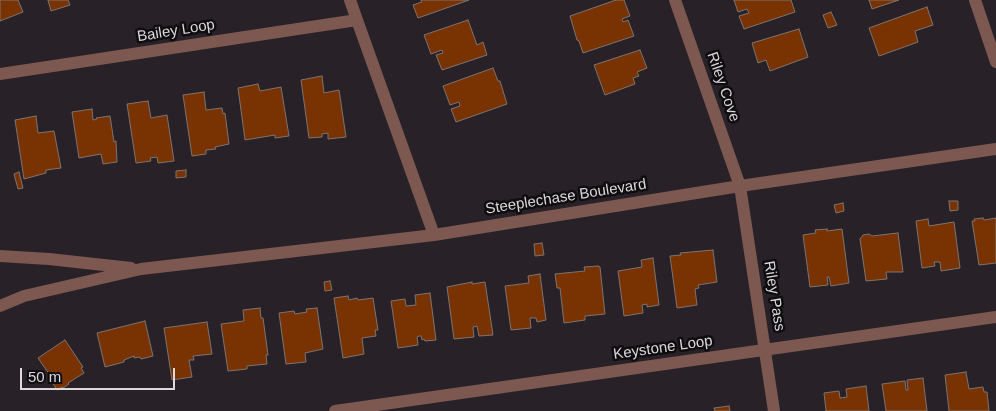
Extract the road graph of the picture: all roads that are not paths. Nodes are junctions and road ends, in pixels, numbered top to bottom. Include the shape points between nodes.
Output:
1 (350, 0) edge
2 (675, 0) edge
3 (975, 0) edge
4 (357, 20) junction
5 (996, 62) edge
6 (0, 74) edge
7 (996, 149) edge
8 (740, 186) junction
9 (434, 235) junction
10 (0, 256) edge
11 (141, 269) junction
12 (0, 306) edge
13 (996, 318) edge
14 (766, 350) junction
15 (335, 411) edge
16 (774, 411) edge

1 - 4 street
2 - 8 street, Riley Cove
3 - 5 street
4 - 6 street, Bailey Loop
4 - 9 street
7 - 8 street, Steeplechase Boulevard
8 - 9 street, Steeplechase Boulevard
8 - 14 street, Riley Pass
9 - 11 street, Steeplechase Boulevard
10 - 11 street, Steeplechase Boulevard
11 - 12 street, Steeplechase Boulevard via 24,296
13 - 14 street, Keystone Loop
14 - 15 street, Keystone Loop
14 - 16 street, Riley Pass

